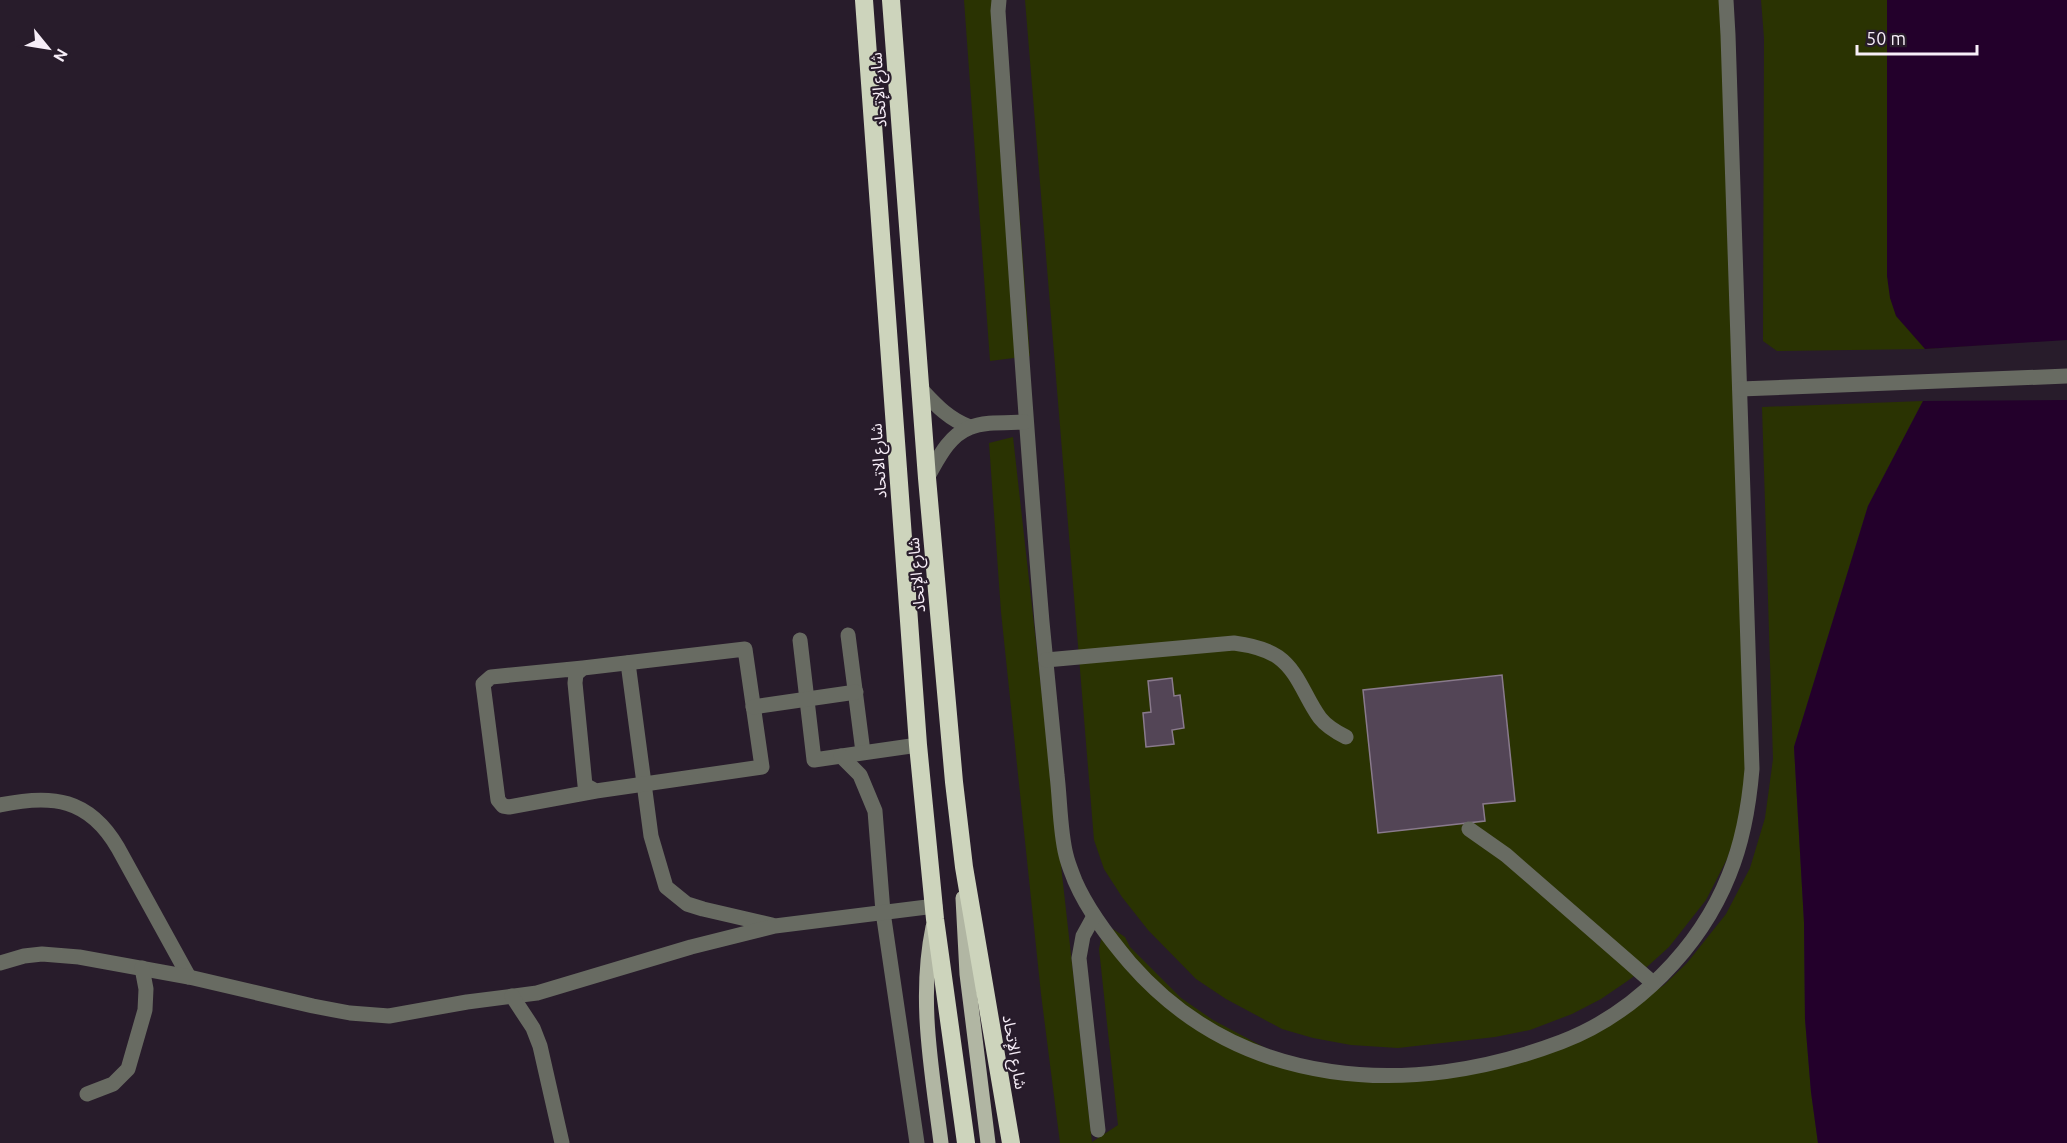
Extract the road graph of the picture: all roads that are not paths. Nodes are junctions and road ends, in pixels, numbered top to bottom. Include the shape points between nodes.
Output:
1 (864, 0) edge
2 (999, 0) edge
3 (1725, 0) edge
4 (891, 1) edge
5 (2065, 376) edge
6 (920, 388) junction
7 (1740, 389) junction
8 (1025, 422) junction
9 (970, 427) junction
10 (927, 478) junction
11 (848, 635) dead end
12 (800, 640) dead end
13 (1046, 660) junction
14 (628, 663) junction
15 (583, 668) junction
16 (856, 692) junction
17 (808, 699) junction
18 (753, 706) junction
19 (1346, 737) dead end
20 (918, 745) junction
21 (862, 753) junction
22 (841, 756) junction
23 (644, 785) junction
24 (596, 791) junction
25 (0, 805) edge
26 (1469, 829) dead end
27 (964, 867) junction
28 (883, 912) junction
29 (935, 912) junction
30 (1094, 916) junction
31 (775, 926) junction
32 (0, 963) edge
33 (142, 968) junction
34 (189, 977) junction
35 (1653, 983) junction
36 (512, 996) junction
37 (87, 1094) dead end
38 (1098, 1130) dead end
39 (562, 1143) edge
40 (917, 1143) edge
41 (941, 1143) edge
42 (966, 1143) edge
43 (988, 1143) edge
44 (1011, 1143) edge

1 - 20 highway, شارع الاتحاد
2 - 8 street
3 - 7 street
4 - 6 highway, شارع الإتحاد
5 - 7 street
6 - 9 street via 944,412
6 - 10 highway, شارع الإتحاد
7 - 35 street via 1750,795 1739,848 1719,896 1689,944
8 - 9 street
8 - 13 street
9 - 10 street via 947,446
10 - 27 highway, شارع الإتحاد
11 - 16 street
12 - 17 street
13 - 19 street via 1234,643 1255,646 1278,657 1296,675 1320,718
13 - 30 street via 1065,855
14 - 15 street
14 - 18 street via 745,649
14 - 23 street
15 - 24 street via 576,674 575,683 585,785
15 - 24 street via 491,677 483,684 498,800 503,806
16 - 17 street
16 - 21 street
17 - 18 street
17 - 22 street via 814,760
18 - 23 street via 762,767
20 - 21 street
20 - 29 highway, شارع الاتحاد
21 - 22 street
22 - 28 street via 860,775 875,811
23 - 24 street
23 - 31 street via 651,836 666,887 687,904
25 - 34 street via 49,799 74,806 96,820 112,838
26 - 35 street via 1506,855
27 - 43 main road via 967,974
27 - 44 highway, شارع الإتحاد
28 - 29 street
28 - 31 street
28 - 40 street
29 - 41 main road via 925,1006
29 - 42 highway
30 - 35 street via 1142,976 1201,1026 1266,1057 1338,1074 1393,1077 1488,1064 1534,1052 1592,1028
30 - 38 street via 1083,936 1079,958
31 - 36 street via 537,993
32 - 33 street via 24,956 61,955
33 - 34 street
33 - 37 street via 145,1010 128,1069 113,1084
34 - 36 street via 313,1006 389,1016
36 - 39 street via 540,1046

